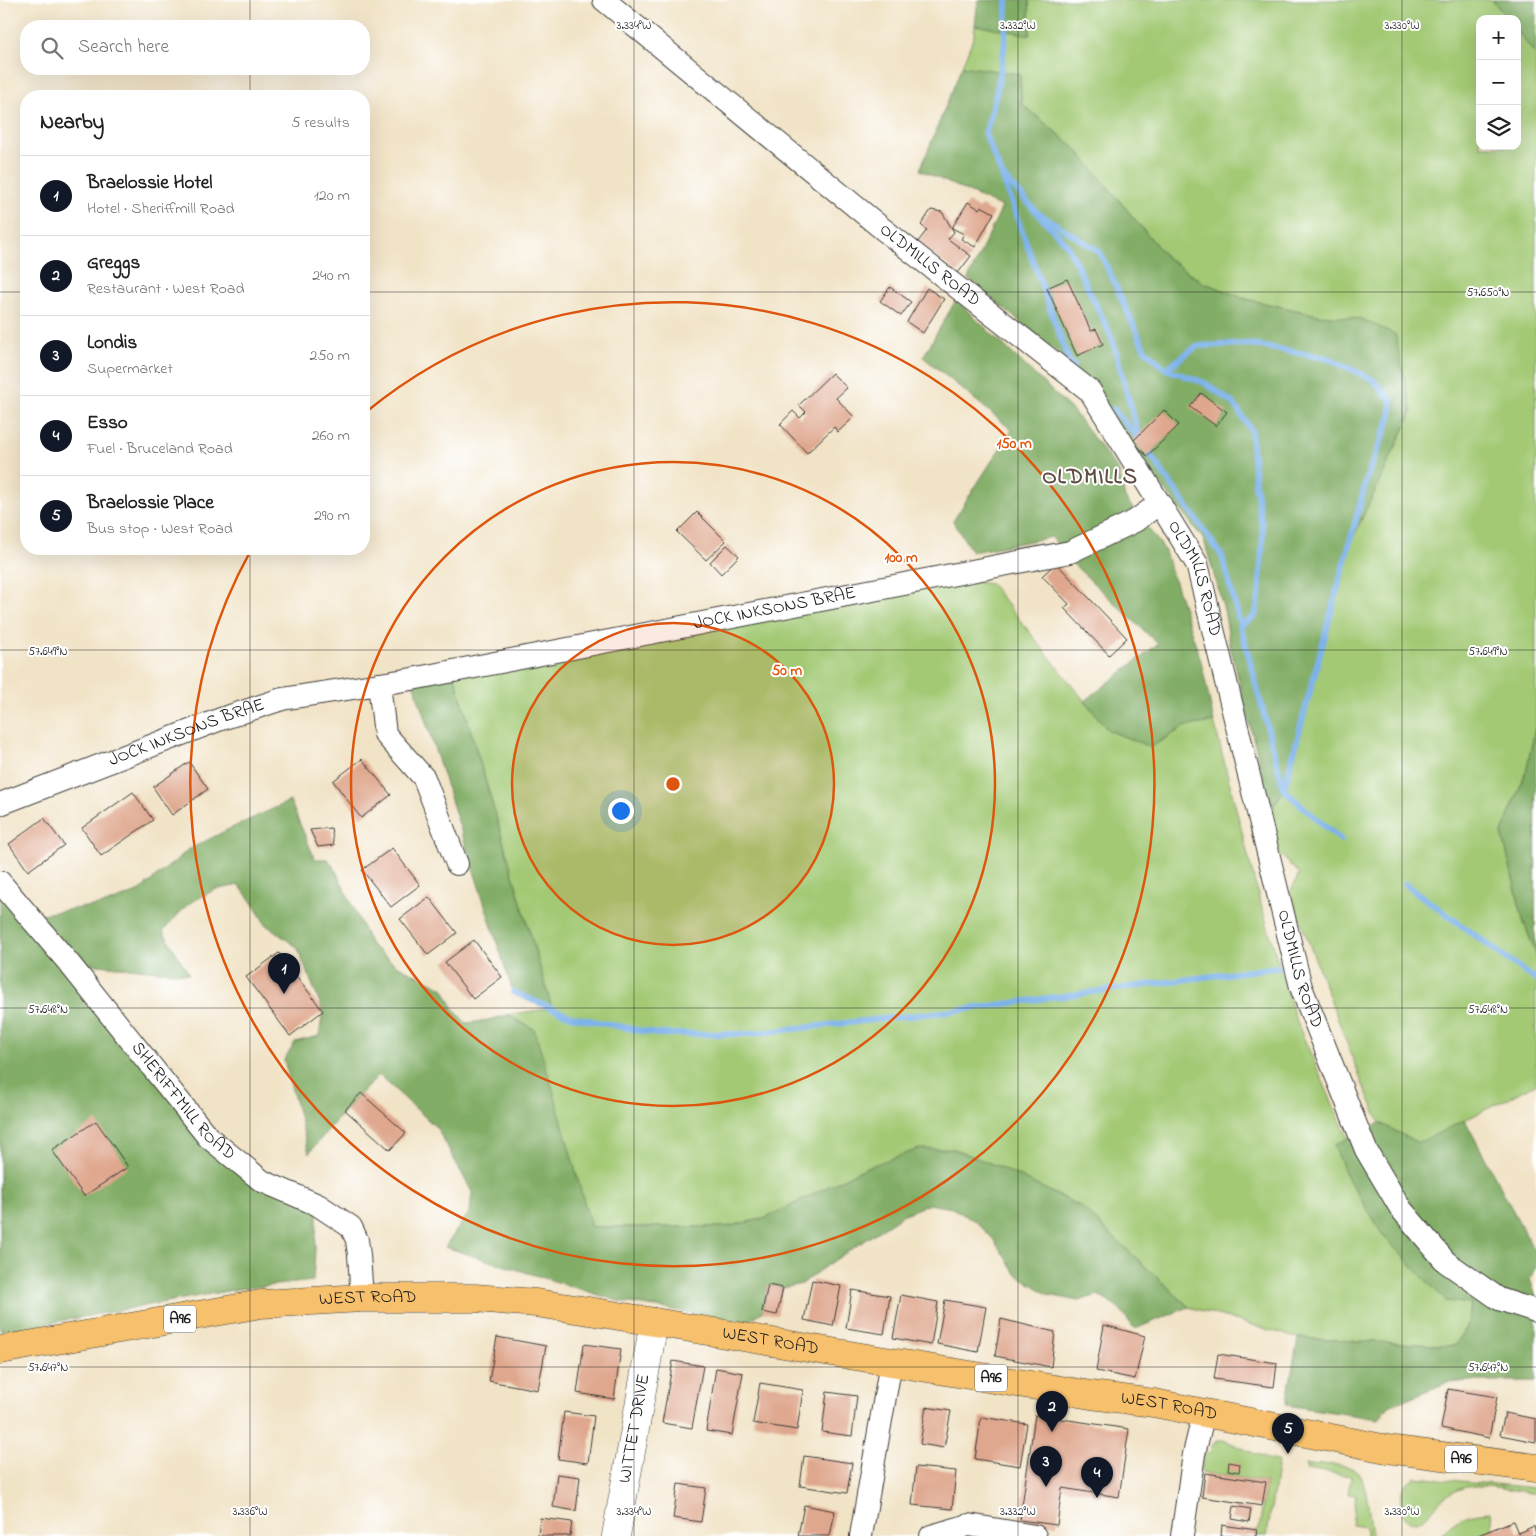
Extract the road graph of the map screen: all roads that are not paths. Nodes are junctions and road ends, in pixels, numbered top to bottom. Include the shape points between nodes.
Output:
1 (604, 0) edge
2 (1160, 503) junction
3 (379, 684) junction
4 (0, 804) edge
5 (457, 864) dead end
6 (0, 882) edge
7 (362, 1298) junction
8 (1536, 1311) edge
9 (654, 1322) junction
10 (0, 1350) edge
11 (891, 1362) junction
12 (1204, 1413) junction
13 (1536, 1468) edge
14 (616, 1536) edge
15 (861, 1536) edge
16 (931, 1536) edge
17 (1034, 1536) edge
18 (1182, 1536) edge

1 - 2 street, OLDMILLS ROAD via 884,230 1090,391
2 - 3 street, JOCK INKSONS BRAE via 1135,521 1070,552
2 - 8 street, OLDMILLS ROAD via 1197,564 1301,987 1366,1150 1401,1209 1446,1262 1500,1299
3 - 4 street, JOCK INKSONS BRAE via 282,699 221,719
3 - 5 street via 385,734 424,778
6 - 7 street, SHERIFFMILL ROAD via 208,1137 262,1181 318,1205 351,1227 357,1240
7 - 9 highway, WEST ROAD / A96 via 476,1298 536,1302
7 - 10 highway, WEST ROAD / A96 via 261,1304
9 - 11 highway, WEST ROAD / A96
9 - 14 street, WITTET DRIVE
11 - 12 highway, WEST ROAD / A96
11 - 15 street
12 - 13 highway, WEST ROAD / A96 via 1386,1449
12 - 18 street via 1194,1454
16 - 17 street via 969,1525

